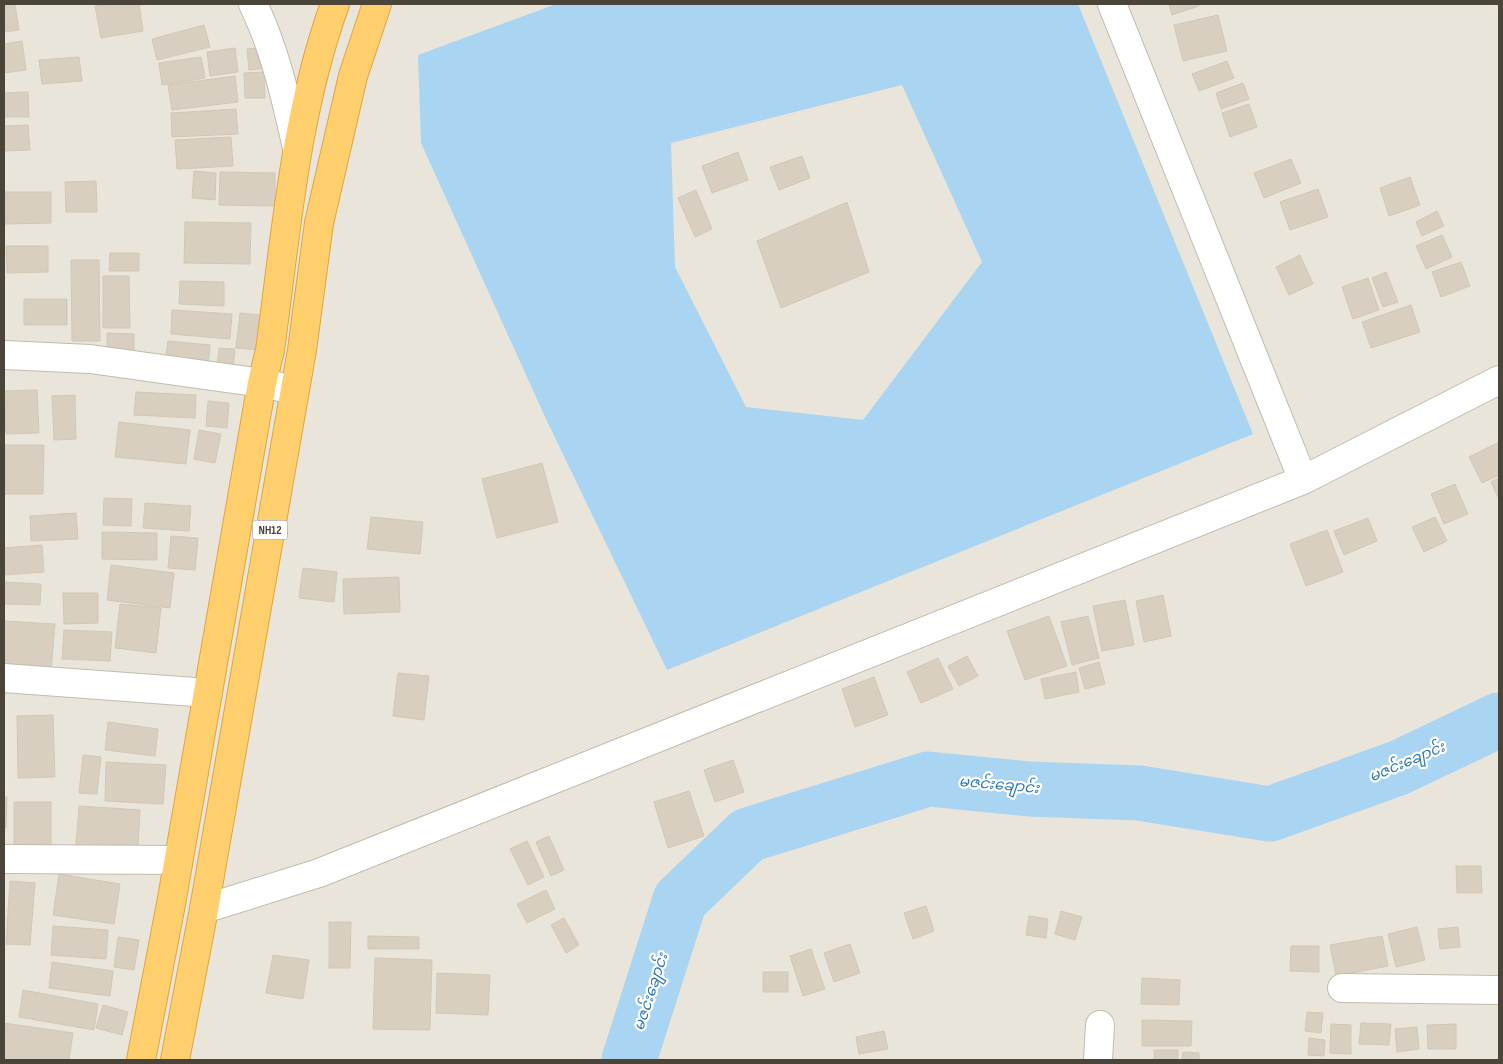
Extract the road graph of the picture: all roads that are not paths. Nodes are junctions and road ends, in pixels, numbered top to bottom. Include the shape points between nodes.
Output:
1 (254, 4) edge
2 (335, 4) edge
3 (377, 4) edge
4 (1112, 4) edge
5 (297, 148) junction
6 (4, 355) edge
7 (1499, 380) edge
8 (262, 383) junction
9 (294, 390) junction
10 (1303, 480) junction
11 (4, 678) edge
12 (208, 693) junction
13 (4, 859) edge
14 (178, 860) junction
15 (204, 909) junction
16 (1342, 988) dead end
17 (1499, 990) edge
18 (1100, 1025) dead end
19 (141, 1060) edge
20 (175, 1060) edge
21 (1098, 1060) edge

1 - 5 street via 288,105
2 - 5 highway, NH12 via 325,32
3 - 9 highway, NH12 via 353,76 319,223
4 - 10 street
5 - 8 highway, NH12 via 270,350
6 - 8 street via 90,359
7 - 10 street
8 - 9 street
8 - 12 highway, NH12
9 - 15 highway, NH12
10 - 15 street via 319,873
11 - 12 street
12 - 14 highway, NH12
13 - 14 street
14 - 19 highway, NH12
15 - 20 highway, NH12
16 - 17 street
18 - 21 street

